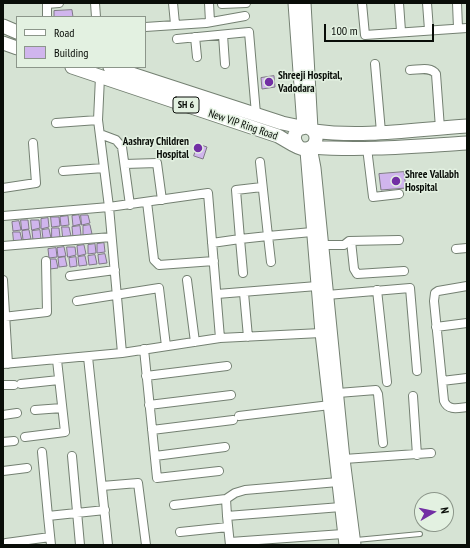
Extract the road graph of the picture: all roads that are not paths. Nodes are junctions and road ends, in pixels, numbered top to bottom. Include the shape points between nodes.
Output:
1 (59, 3) edge
2 (94, 3) edge
3 (173, 3) edge
4 (209, 3) edge
5 (246, 3) edge
6 (294, 3) edge
7 (305, 3) edge
8 (362, 3) edge
9 (399, 3) edge
10 (428, 3) edge
11 (457, 3) edge
12 (47, 4) edge
13 (222, 4) dead end
14 (47, 16) edge
15 (96, 16) edge
16 (245, 16) dead end
17 (210, 22) junction
18 (175, 24) junction
19 (3, 26) edge
20 (146, 27) edge
21 (458, 28) junction
22 (467, 28) edge
23 (429, 30) junction
24 (401, 31) junction
25 (16, 32) edge
26 (223, 35) junction
27 (195, 38) junction
28 (177, 39) dead end
29 (3, 43) edge
30 (16, 48) edge
31 (196, 56) dead end
32 (225, 64) dead end
33 (375, 64) dead end
34 (75, 68) edge
35 (113, 68) edge
36 (410, 70) dead end
37 (100, 77) junction
38 (256, 114) junction
39 (98, 120) junction
40 (56, 123) dead end
41 (467, 126) edge
42 (440, 128) junction
43 (308, 129) junction
44 (381, 132) junction
45 (100, 134) junction
46 (33, 143) dead end
47 (467, 145) edge
48 (307, 147) junction
49 (367, 148) junction
50 (260, 162) dead end
51 (125, 164) junction
52 (104, 168) junction
53 (63, 171) dead end
54 (262, 187) junction
55 (3, 188) edge
56 (399, 194) dead end
57 (162, 200) junction
58 (147, 202) junction
59 (130, 205) junction
60 (109, 207) junction
61 (3, 216) edge
62 (312, 232) junction
63 (268, 236) junction
64 (111, 237) junction
65 (240, 240) junction
66 (399, 240) dead end
67 (351, 241) junction
68 (212, 243) junction
69 (3, 246) edge
70 (324, 246) junction
71 (467, 248) edge
72 (456, 249) dead end
73 (46, 261) dead end
74 (214, 261) junction
75 (271, 262) dead end
76 (115, 270) junction
77 (404, 271) dead end
78 (243, 273) dead end
79 (70, 276) dead end
80 (3, 280) edge
81 (188, 280) dead end
82 (317, 286) junction
83 (467, 286) edge
84 (377, 290) junction
85 (244, 293) junction
86 (216, 294) junction
87 (117, 295) junction
88 (327, 295) junction
89 (77, 301) dead end
90 (4, 303) edge
91 (4, 316) edge
92 (467, 323) edge
93 (436, 327) junction
94 (321, 333) junction
95 (5, 334) edge
96 (248, 337) junction
97 (220, 338) junction
98 (194, 342) junction
99 (166, 346) junction
100 (144, 350) junction
101 (122, 354) junction
102 (88, 357) junction
103 (57, 360) junction
104 (6, 364) edge
105 (227, 366) dead end
106 (417, 371) dead end
107 (146, 376) junction
108 (467, 378) edge
109 (59, 380) junction
110 (442, 381) junction
111 (387, 382) dead end
112 (3, 385) edge
113 (338, 393) junction
114 (231, 395) dead end
115 (413, 396) dead end
116 (149, 405) junction
117 (330, 405) junction
118 (467, 407) edge
119 (62, 408) junction
120 (35, 410) dead end
121 (17, 413) dead end
122 (3, 415) edge
123 (152, 430) junction
124 (26, 437) dead end
125 (14, 441) dead end
126 (3, 442) edge
127 (383, 443) dead end
128 (225, 447) dead end
129 (42, 452) dead end
130 (431, 454) dead end
131 (417, 455) junction
132 (72, 456) dead end
133 (155, 456) junction
134 (344, 459) junction
135 (27, 468) dead end
136 (3, 471) edge
137 (219, 472) dead end
138 (338, 482) junction
139 (102, 486) junction
140 (226, 499) junction
141 (174, 505) dead end
142 (341, 507) junction
143 (104, 510) junction
144 (77, 513) junction
145 (48, 516) junction
146 (227, 516) junction
147 (228, 527) junction
148 (180, 532) dead end
149 (343, 534) junction
150 (420, 534) dead end
151 (51, 541) edge
152 (288, 541) edge
153 (259, 542) edge
154 (6, 543) dead end
155 (351, 543) edge
156 (230, 544) edge
157 (80, 545) edge
158 (108, 545) edge
159 (146, 545) edge

1 - 12 street
2 - 15 street
3 - 18 street
4 - 17 street
5 - 13 street
6 - 43 street
7 - 43 street
8 - 24 street via 365,35
9 - 24 street
10 - 23 street
11 - 21 street
12 - 14 street
16 - 17 street
17 - 18 street
18 - 20 street
19 - 25 main road
21 - 22 street
21 - 23 street
23 - 24 street
26 - 27 street
26 - 32 street
26 - 38 street via 250,32
27 - 28 street
27 - 31 street
29 - 30 main road
33 - 44 street
34 - 37 main road, New VIP Ring Road / SH 6
35 - 38 main road, New VIP Ring Road / SH 6
36 - 42 street via 430,69 436,74
37 - 39 street
37 - 48 main road, New VIP Ring Road / SH 6
38 - 43 main road, New VIP Ring Road / SH 6 via 282,124
39 - 40 street
39 - 45 street
41 - 42 main road, New VIP Ring Road / SH 6
42 - 44 main road, New VIP Ring Road / SH 6
43 - 44 main road, New VIP Ring Road / SH 6 via 336,134
43 - 48 main road via 316,134 316,141
43 - 48 main road via 298,130 294,136 294,140
45 - 51 street via 116,140 122,147
45 - 52 street
46 - 55 street via 36,184
47 - 49 main road, New VIP Ring Road / SH 6
48 - 49 main road, New VIP Ring Road / SH 6
48 - 62 street
48 - 70 street via 315,168
49 - 56 street via 373,197
50 - 54 street
51 - 57 street via 156,163
51 - 59 street
52 - 53 street
52 - 60 street
54 - 63 street
54 - 65 street via 236,190
57 - 58 street
57 - 68 street via 208,193
58 - 59 street
58 - 74 street via 154,260 157,264
59 - 60 street
60 - 61 street
60 - 64 street
62 - 63 street
62 - 82 street
63 - 65 street
63 - 75 street
64 - 69 street
64 - 76 street
65 - 68 street
65 - 78 street
66 - 67 street
67 - 70 street via 344,245
67 - 77 street via 354,269 357,274
68 - 74 street
70 - 88 street
71 - 72 street
73 - 91 street via 47,312
74 - 86 street
76 - 79 street
76 - 87 street
80 - 90 street
81 - 98 street
82 - 85 street
82 - 94 street
83 - 93 street via 441,289 435,293
84 - 88 street
84 - 106 street via 410,288
84 - 111 street
85 - 86 street
85 - 96 street
86 - 97 street
87 - 89 street
87 - 99 street via 159,288
87 - 101 street
88 - 113 street
90 - 91 street
91 - 95 street
92 - 93 street
93 - 110 street
94 - 96 street
94 - 117 street
95 - 104 street
96 - 97 street
97 - 98 street
98 - 99 street
99 - 100 street
100 - 101 street
100 - 107 street
101 - 102 street
102 - 103 street
102 - 139 street
103 - 104 street
103 - 109 street
105 - 107 street
107 - 116 street
108 - 110 street
109 - 112 street
109 - 119 street
110 - 118 street via 446,406
113 - 127 street via 376,390
113 - 134 street
114 - 116 street
115 - 131 street
116 - 123 street
117 - 123 street
117 - 138 street
119 - 120 street
119 - 124 street via 65,432
121 - 122 street
123 - 133 street
125 - 126 street
128 - 133 street
129 - 145 street
130 - 131 street
131 - 134 street
132 - 144 street
133 - 137 street via 157,478
134 - 155 street
135 - 136 street
138 - 140 street via 245,490
138 - 142 street
139 - 143 street
139 - 159 street via 138,483
140 - 141 street
140 - 146 street
142 - 146 street
142 - 149 street
143 - 144 street
143 - 158 street
144 - 145 street
144 - 157 street
145 - 151 street
146 - 147 street
147 - 148 street
147 - 156 street
149 - 152 street
149 - 155 street
150 - 155 lane
151 - 154 street
152 - 153 street
153 - 156 street

